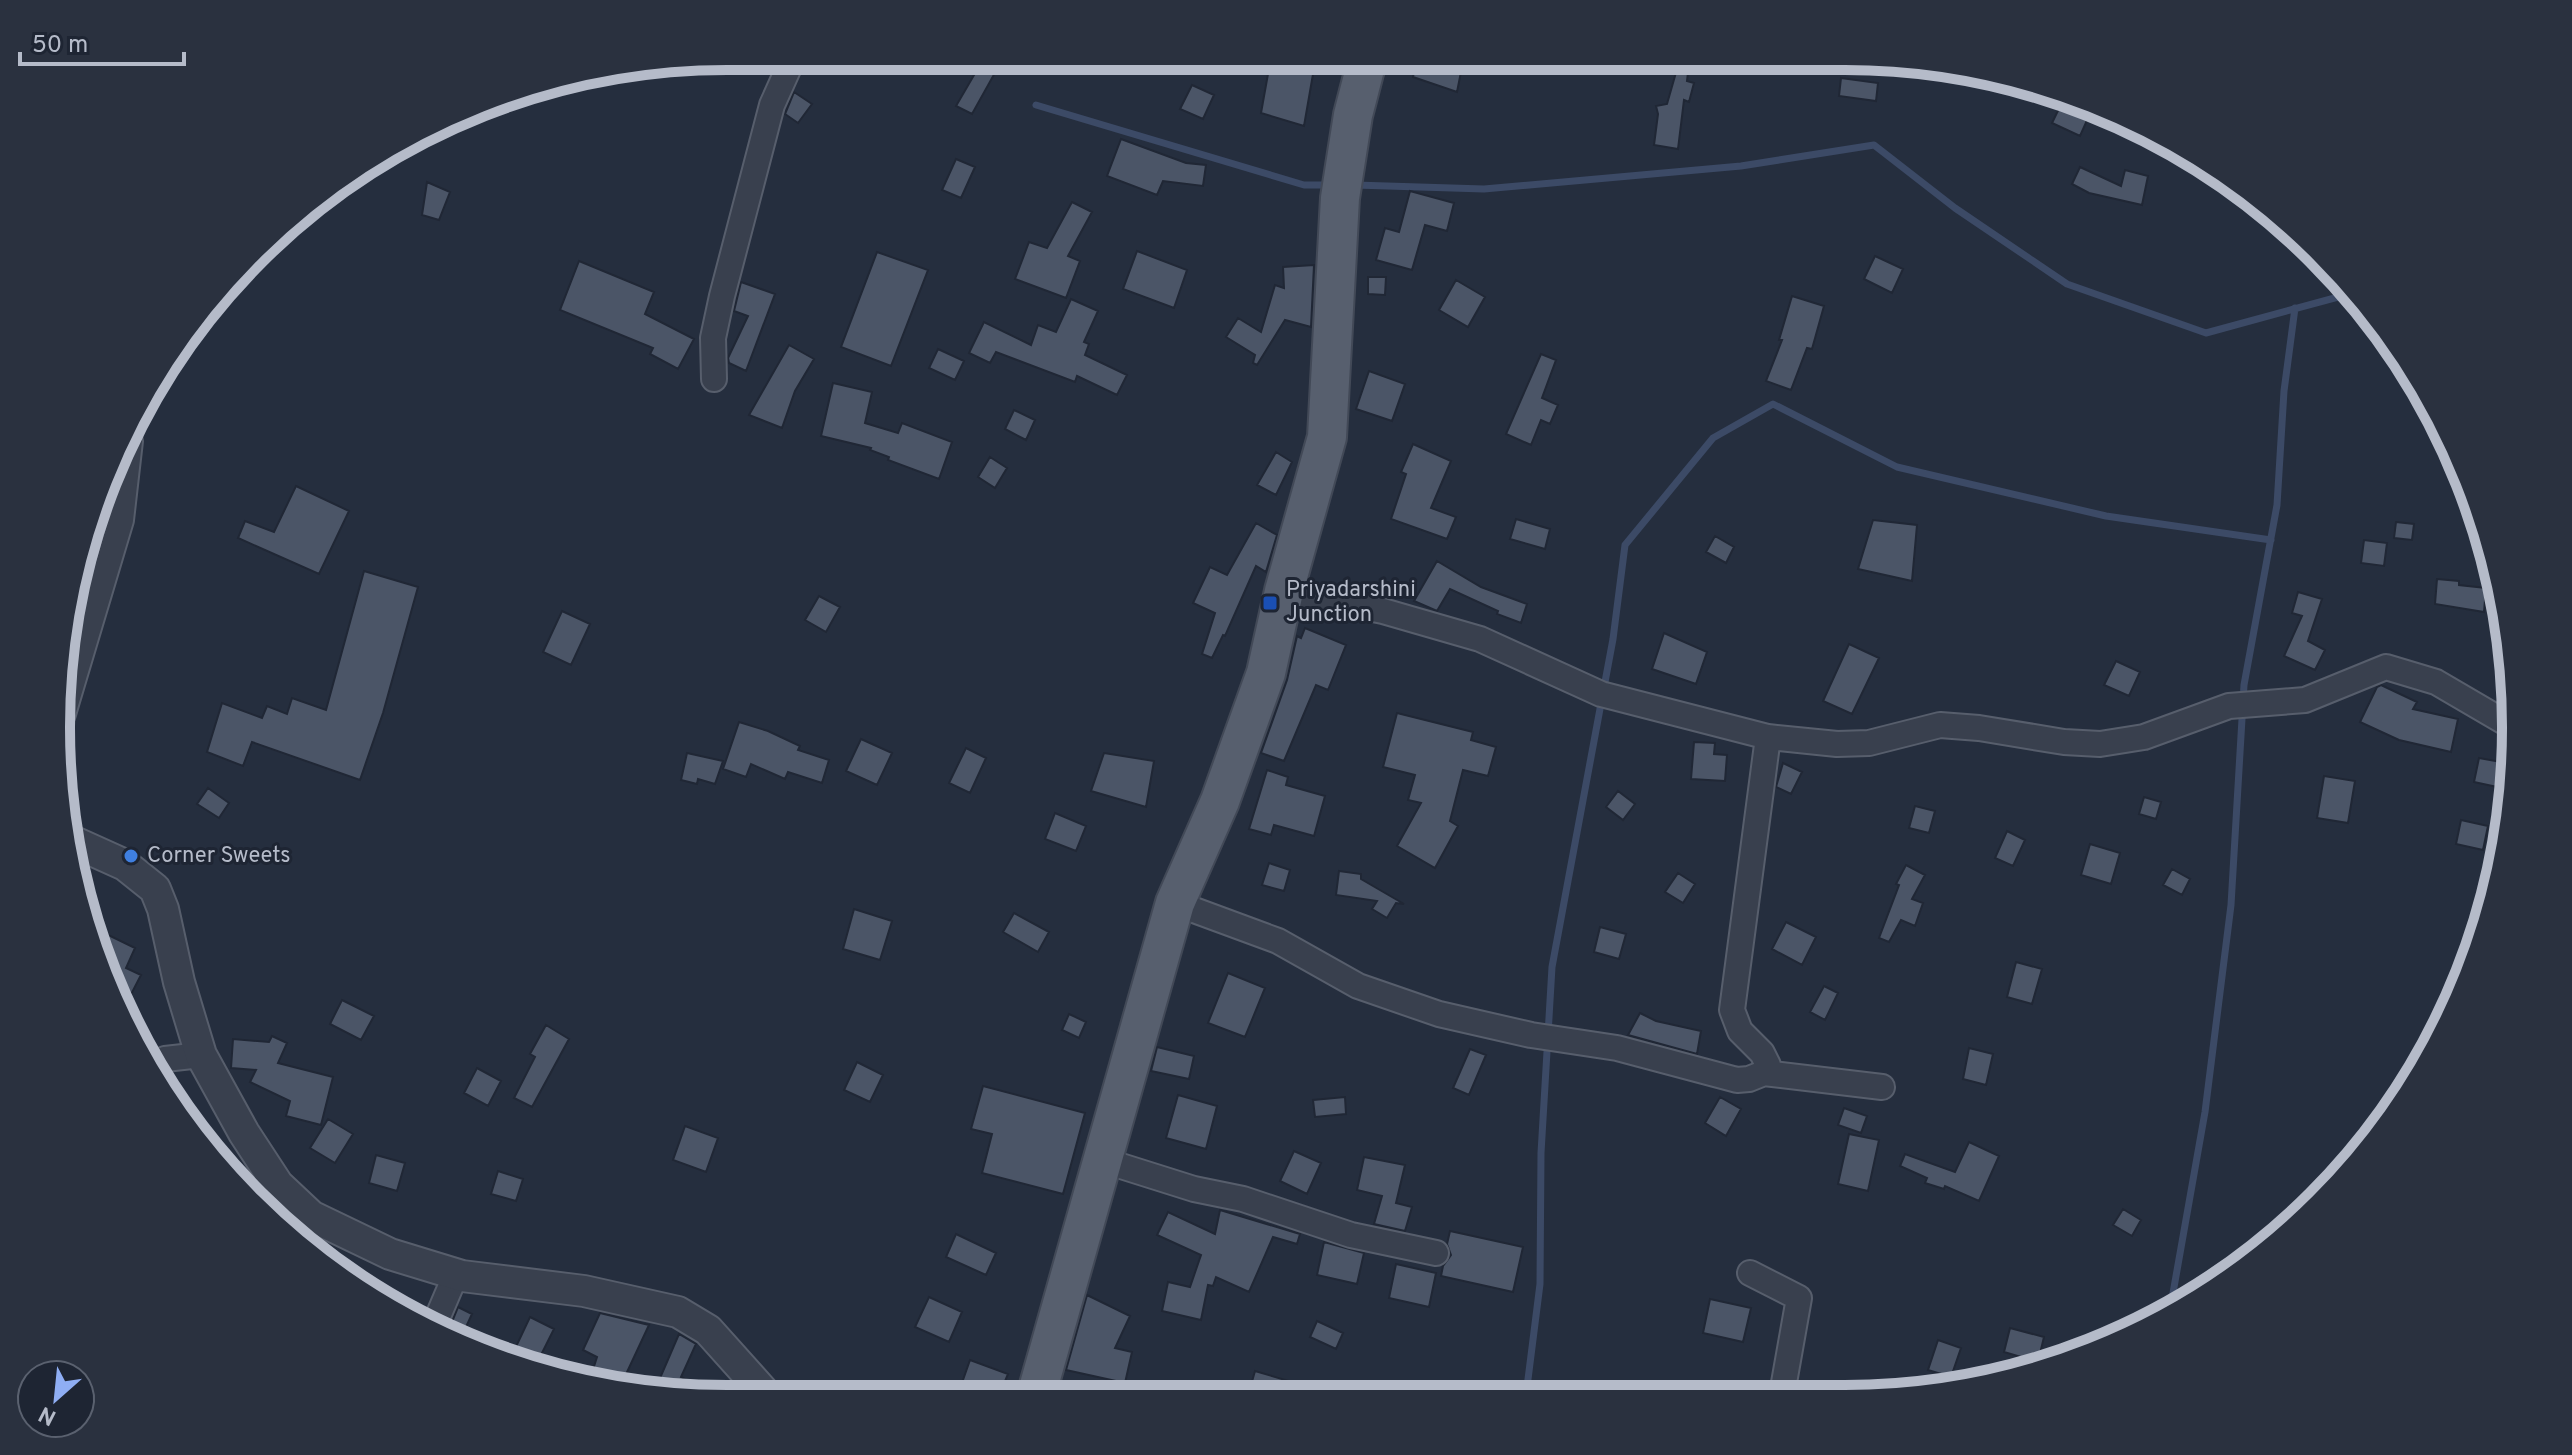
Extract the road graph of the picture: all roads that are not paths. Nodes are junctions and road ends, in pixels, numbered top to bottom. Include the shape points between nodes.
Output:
1 (788, 70) edge
2 (1365, 70) edge
3 (714, 379) dead end
4 (128, 459) edge
5 (106, 515) edge
6 (121, 520) junction
7 (1284, 591) junction
8 (71, 688) edge
9 (2502, 720) edge
10 (1768, 737) junction
11 (81, 845) edge
12 (1175, 903) junction
13 (201, 1055) junction
14 (161, 1061) edge
15 (1764, 1073) junction
16 (1882, 1087) dead end
17 (1102, 1160) junction
18 (1436, 1253) dead end
19 (1750, 1273) dead end
20 (456, 1274) junction
21 (438, 1317) edge
22 (757, 1385) edge
23 (1039, 1385) edge
24 (1784, 1385) edge

1 - 3 street via 772,105 722,296 713,338
2 - 7 main road via 1340,198 1327,437
4 - 6 street
5 - 6 street
6 - 8 street
7 - 10 street via 1383,611 1480,639 1601,694
7 - 12 main road via 1266,673 1220,801
9 - 10 street via 2436,682 2386,667 2305,700 2229,706 2144,737 2100,744 1940,725 1869,743
10 - 15 street via 1732,1010 1740,1031 1762,1053 1768,1065
11 - 13 street via 125,865 155,889
12 - 15 street via 1278,941 1358,986 1439,1014 1617,1048 1737,1080
12 - 17 main road
13 - 14 street
13 - 20 street via 278,1185 311,1216 390,1254
15 - 16 street
17 - 18 street via 1351,1235
17 - 23 main road
19 - 24 street via 1799,1298
20 - 21 street
20 - 22 street via 584,1291 678,1312 708,1330

